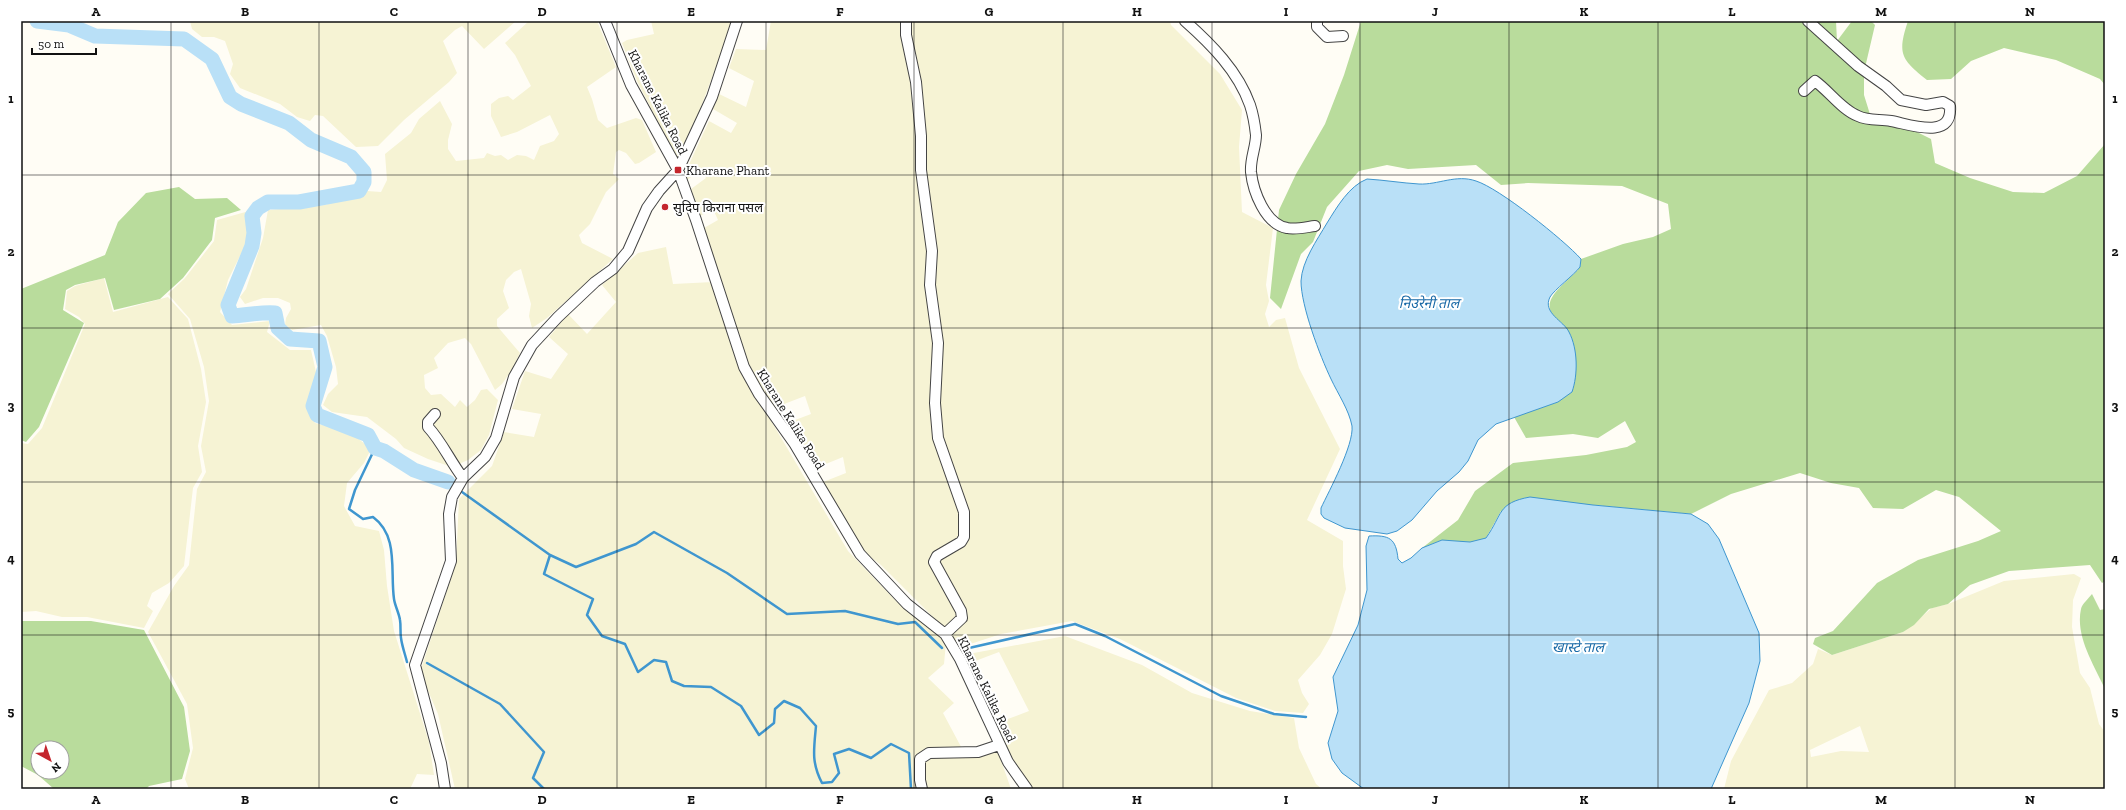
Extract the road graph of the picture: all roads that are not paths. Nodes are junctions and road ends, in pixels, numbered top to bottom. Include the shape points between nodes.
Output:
1 (605, 21) edge
2 (737, 21) edge
3 (906, 21) edge
4 (1185, 21) edge
5 (1316, 21) edge
6 (1808, 21) edge
7 (1343, 36) dead end
8 (1804, 91) dead end
9 (678, 170) junction
10 (1315, 226) dead end
11 (435, 414) dead end
12 (462, 478) junction
13 (945, 634) junction
14 (999, 745) junction
15 (445, 789) edge
16 (922, 789) edge
17 (1027, 789) edge

1 - 9 street, Kharane Kalika Road via 631,85
2 - 9 street via 712,96
3 - 13 street via 906,35 918,100 921,170 932,251 930,285 938,343 935,403 938,438 964,512 964,537 961,542 937,556 934,562 962,611 962,618
4 - 10 street via 1215,48 1250,106 1256,136 1251,157 1251,172 1264,210 1272,219 1287,228
5 - 7 street via 1327,36
6 - 8 street via 1901,100 1926,105 1943,102 1950,106 1949,116 1944,124 1930,129 1868,119 1850,112 1815,81
9 - 12 street via 646,208 628,251 613,269 595,282 532,345 514,377 496,438 485,457
9 - 13 street, Kharane Kalika Road via 750,380 794,443 860,554 908,604
11 - 12 street via 428,422 428,427
12 - 15 street via 452,497 449,514 450,566 415,665 441,763
13 - 14 street, Kharane Kalika Road via 979,698
14 - 16 street via 978,752 929,753 923,756 920,759
14 - 17 street, Kharane Kalika Road

